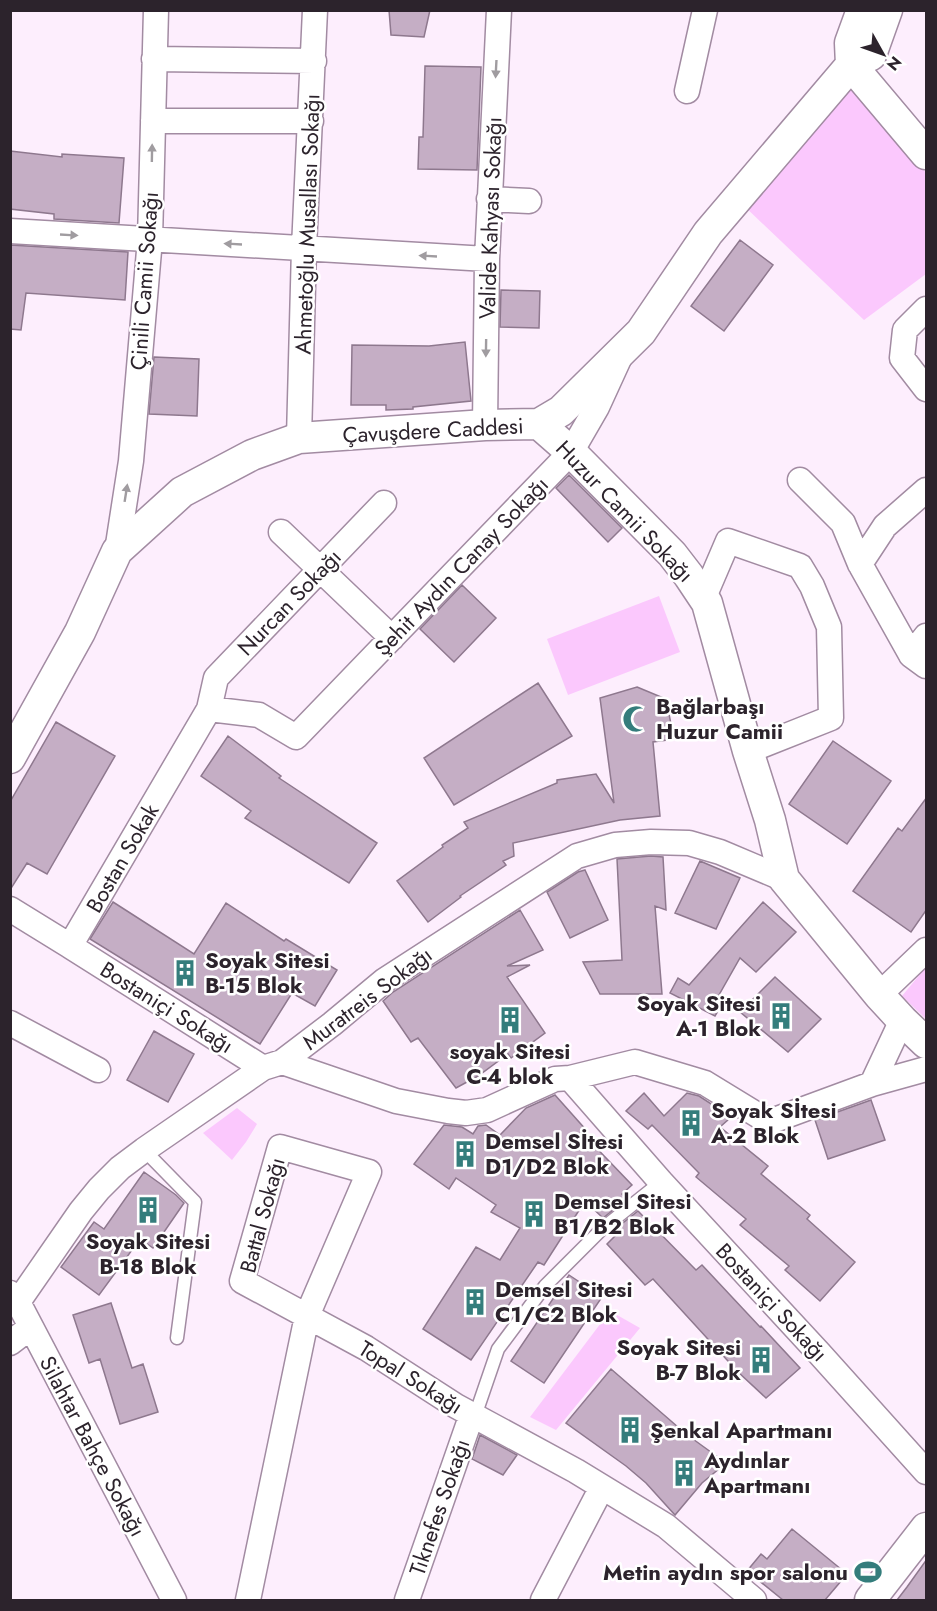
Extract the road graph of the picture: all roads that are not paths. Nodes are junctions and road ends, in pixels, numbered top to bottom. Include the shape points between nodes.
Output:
1 (156, 10) edge
2 (315, 10) edge
3 (499, 10) edge
4 (705, 10) edge
5 (862, 10) edge
6 (887, 10) edge
7 (154, 58) junction
8 (314, 62) junction
9 (851, 65) junction
10 (687, 90) dead end
11 (153, 121) junction
12 (310, 121) junction
13 (927, 154) edge
14 (489, 199) junction
15 (529, 201) dead end
16 (10, 231) edge
17 (150, 239) junction
18 (304, 249) junction
19 (486, 259) junction
20 (927, 309) edge
21 (623, 350) junction
22 (927, 389) edge
23 (539, 424) junction
24 (485, 425) junction
25 (299, 438) junction
26 (571, 452) junction
27 (800, 480) dead end
28 (927, 490) edge
29 (384, 503) dead end
30 (281, 532) dead end
31 (117, 551) junction
32 (860, 564) junction
33 (320, 570) junction
34 (704, 597) junction
35 (927, 636) edge
36 (392, 638) junction
37 (919, 661) edge
38 (209, 709) junction
39 (748, 751) junction
40 (10, 758) edge
41 (784, 879) junction
42 (10, 909) edge
43 (70, 946) junction
44 (927, 950) edge
45 (879, 995) junction
46 (902, 1020) junction
47 (10, 1023) edge
48 (927, 1044) edge
49 (272, 1065) junction
50 (927, 1069) edge
51 (98, 1070) dead end
52 (570, 1078) junction
53 (872, 1084) junction
54 (144, 1150) junction
55 (661, 1182) junction
56 (14, 1298) edge
57 (307, 1316) junction
58 (31, 1327) junction
59 (177, 1338) dead end
60 (10, 1343) edge
61 (473, 1415) junction
62 (927, 1472) edge
63 (602, 1487) junction
64 (927, 1528) edge
65 (174, 1600) edge
66 (248, 1600) edge
67 (407, 1600) edge
68 (543, 1600) edge
69 (754, 1600) edge
70 (870, 1600) edge

1 - 7 street, Çinili Camii Sokağı
2 - 8 street, Ahmetoğlu Musallası Sokağı
3 -> 14 street, Valide Kahyası Sokağı
4 - 10 street
5 - 9 street via 850,43
6 - 9 street, Çavuşdere Caddesi via 871,55
7 - 8 street
7 - 11 street, Çinili Camii Sokağı
8 - 12 street, Ahmetoğlu Musallası Sokağı
9 - 13 street
9 - 21 street, Çavuşdere Caddesi via 708,233 641,332
11 - 12 street
17 -> 11 street, Çinili Camii Sokağı
12 - 18 street, Ahmetoğlu Musallası Sokağı
14 - 15 street
14 - 19 street, Valide Kahyası Sokağı
16 -> 17 street
18 -> 17 street
31 -> 17 street, Çinili Camii Sokağı via 130,461
19 -> 18 street
18 - 25 street, Ahmetoğlu Musallası Sokağı
19 -> 24 street, Valide Kahyası Sokağı
20 - 22 street via 905,330 902,358
21 - 23 street, Çavuşdere Caddesi via 561,411
21 - 26 street, Şehit Aydın Canay Sokağı
23 - 24 street, Çavuşdere Caddesi
23 - 26 street, Huzur Camii Sokağı
24 - 25 street, Çavuşdere Caddesi
25 - 31 street, Çavuşdere Caddesi via 252,454 182,492
26 - 34 street, Huzur Camii Sokağı via 672,554
26 - 36 street, Şehit Aydın Canay Sokağı
27 - 32 street via 843,523
28 - 32 street via 885,526
29 - 33 street, Nurcan Sokağı
30 - 33 street
31 - 40 street, Çavuşdere Caddesi via 80,632
32 - 37 street
33 - 36 street
33 - 38 street, Nurcan Sokağı via 216,678
34 - 39 street, Huzur Camii Sokağı
34 - 39 street via 728,540 801,566 829,627 831,718
35 - 37 street
36 - 38 street, Şehit Aydın Canay Sokağı via 296,737 259,716
38 - 43 street, Bostan Sokak
39 - 41 street, Huzur Camii Sokağı
41 - 45 street
41 - 49 street, Muratreis Sokağı via 689,843 615,845 577,856 384,980 332,1024
42 - 43 street
43 - 49 street, Bostaniçi Sokağı
44 - 45 street
45 - 46 street
46 - 48 street
46 - 53 street
47 - 51 street
49 - 52 street, Bostaniçi Sokağı via 396,1101 466,1113 487,1110 555,1079
49 - 54 street, Muratreis Sokağı
50 - 53 street, Bostaniçi Sokağı
52 - 53 street, Bostaniçi Sokağı via 635,1062 705,1083 769,1122
52 - 55 street, Bostaniçi Sokağı
54 - 56 street, Muratreis Sokağı via 99,1189
54 - 59 lane via 195,1202
55 - 61 lane, Tıknefes Sokağı via 602,1228 545,1286 498,1350
55 - 62 street, Bostaniçi Sokağı
56 - 58 street, Silahtar Bahçe Sokağı
57 - 57 street, Battal Sokağı via 369,1172 280,1147 242,1281
57 - 61 street, Topal Sokağı
57 - 66 street
58 - 60 street
58 - 65 street, Silahtar Bahçe Sokağı
61 - 63 street, Topal Sokağı
61 - 67 street, Tıknefes Sokağı
63 - 68 street
63 - 69 street, Topal Sokağı via 666,1526
64 - 70 street

